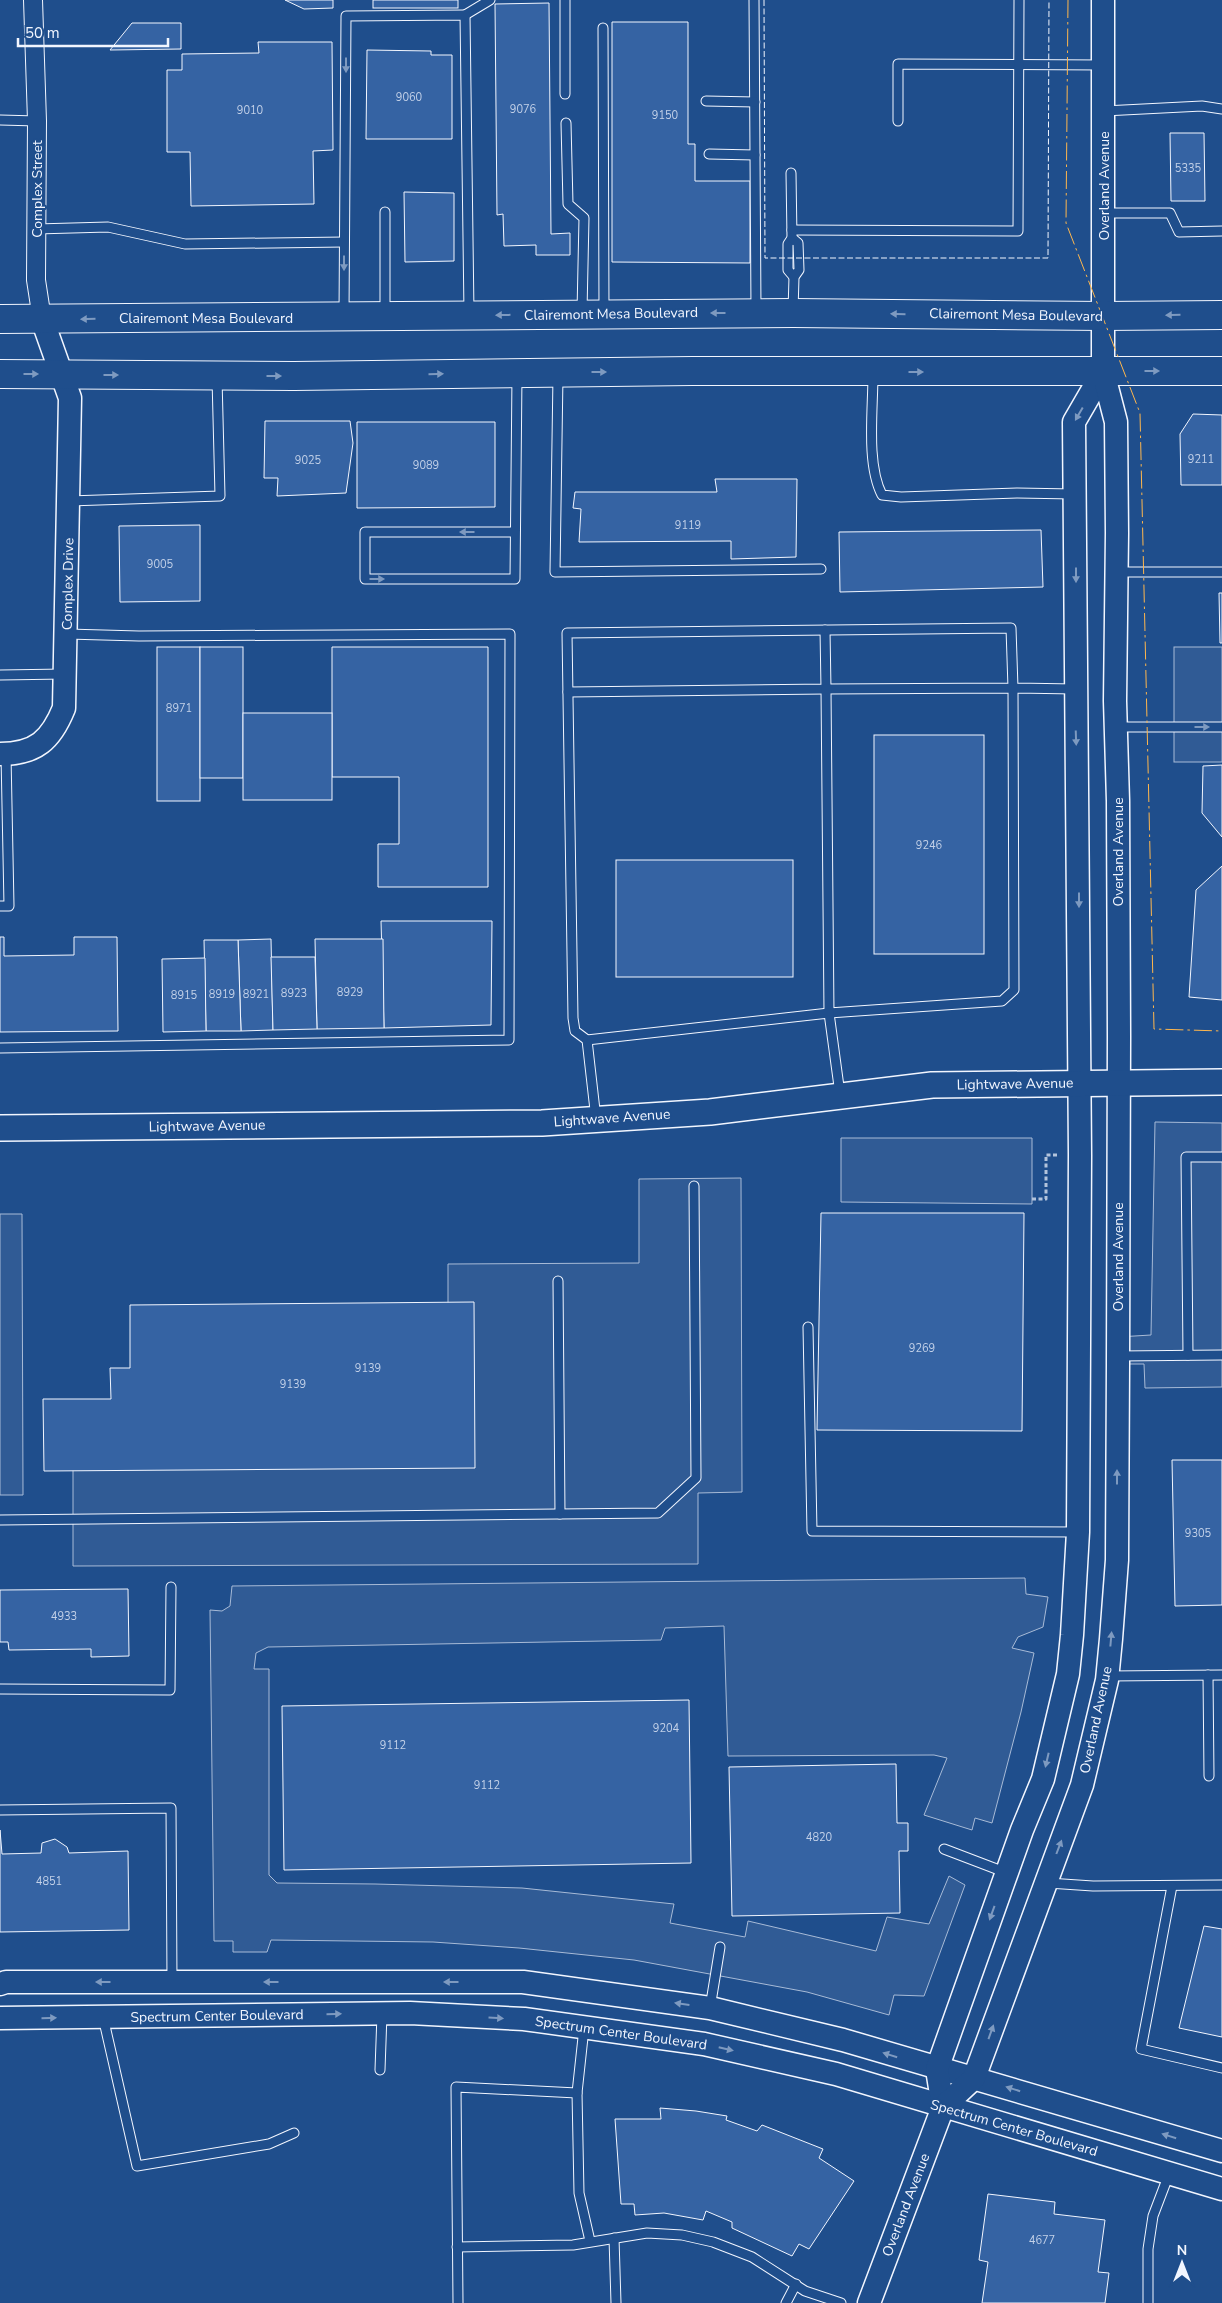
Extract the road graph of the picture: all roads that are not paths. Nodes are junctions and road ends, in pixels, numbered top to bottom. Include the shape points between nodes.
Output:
1 (33, 0) edge
2 (490, 0) edge
3 (565, 0) edge
4 (754, 0) edge
5 (1020, 0) edge
6 (1103, 0) edge
7 (465, 15) junction
8 (603, 28) dead end
9 (1019, 63) junction
10 (1104, 64) junction
11 (565, 94) dead end
12 (706, 101) dead end
13 (755, 102) junction
14 (1222, 109) edge
15 (1104, 111) junction
16 (0, 120) edge
17 (37, 121) junction
18 (898, 121) dead end
19 (566, 123) dead end
20 (709, 154) dead end
21 (755, 155) junction
22 (791, 173) dead end
23 (385, 212) dead end
24 (1104, 212) junction
25 (36, 229) junction
26 (1222, 231) edge
27 (792, 234) junction
28 (344, 242) junction
29 (756, 313) junction
30 (793, 313) junction
31 (593, 314) junction
32 (469, 315) junction
33 (1222, 315) edge
34 (344, 316) junction
35 (385, 316) junction
36 (1104, 316) junction
37 (0, 319) edge
38 (42, 319) junction
39 (1222, 371) edge
40 (516, 372) junction
41 (558, 372) junction
42 (873, 372) junction
43 (1103, 372) junction
44 (0, 374) edge
45 (63, 374) junction
46 (217, 376) junction
47 (1076, 494) junction
48 (69, 501) junction
49 (515, 532) junction
50 (821, 569) dead end
51 (1117, 572) junction
52 (1222, 572) edge
53 (825, 630) junction
54 (67, 634) junction
55 (65, 674) junction
56 (0, 675) edge
57 (1013, 688) junction
58 (826, 689) junction
59 (1076, 689) junction
60 (568, 692) junction
61 (1116, 727) junction
62 (1222, 727) edge
63 (3, 754) edge
64 (0, 906) edge
65 (829, 1013) junction
66 (587, 1040) junction
67 (0, 1048) edge
68 (1119, 1082) junction
69 (1222, 1082) edge
70 (1080, 1083) junction
71 (840, 1095) junction
72 (596, 1119) junction
73 (0, 1128) edge
74 (1222, 1157) edge
75 (694, 1186) dead end
76 (558, 1281) dead end
77 (808, 1327) dead end
78 (1188, 1355) junction
79 (1222, 1355) edge
80 (1118, 1356) junction
81 (560, 1514) junction
82 (0, 1520) edge
83 (1078, 1532) junction
84 (171, 1587) dead end
85 (1208, 1675) junction
86 (1222, 1675) edge
87 (1108, 1676) junction
88 (0, 1689) edge
89 (1209, 1776) dead end
90 (0, 1810) edge
91 (944, 1849) dead end
92 (1007, 1872) junction
93 (1045, 1883) junction
94 (1222, 1885) edge
95 (1172, 1886) junction
96 (720, 1947) dead end
97 (172, 1982) junction
98 (0, 1984) edge
99 (710, 2008) junction
100 (382, 2014) junction
101 (103, 2017) junction
102 (0, 2018) edge
103 (584, 2027) junction
104 (1222, 2068) edge
105 (937, 2069) junction
106 (380, 2070) dead end
107 (974, 2078) junction
108 (578, 2093) junction
109 (943, 2107) junction
110 (294, 2133) dead end
111 (1222, 2151) edge
112 (1169, 2174) junction
113 (1222, 2189) edge
114 (614, 2238) junction
115 (590, 2241) junction
116 (457, 2247) junction
117 (796, 2284) junction
118 (458, 2303) edge
119 (616, 2303) edge
120 (786, 2303) edge
121 (841, 2303) edge
122 (870, 2303) edge
123 (1148, 2303) edge

1 - 17 street, Complex Street
2 - 7 lane
3 - 11 lane
4 - 13 lane
5 - 9 lane
6 - 10 street, Overland Avenue
7 -> 28 lane via 346,16
7 - 32 lane
8 - 31 lane
9 - 10 lane
9 - 18 lane via 898,64
9 - 27 lane via 1018,231
10 - 15 street, Overland Avenue
12 - 13 lane
13 - 21 lane
14 - 15 lane via 1202,106
15 - 24 street, Overland Avenue
16 - 17 lane
17 - 25 street, Complex Street
19 - 31 lane via 568,204 584,218
20 - 21 lane
21 - 29 lane
22 - 27 lane
23 - 35 lane
24 - 26 lane via 1170,213 1179,232
24 - 36 street, Overland Avenue
25 - 28 lane via 108,227 185,244
25 - 38 street, Complex Street via 36,280
27 - 30 lane via 788,244 788,270 794,277
28 -> 34 lane
29 - 30 main road, Clairemont Mesa Boulevard
29 -> 31 main road, Clairemont Mesa Boulevard
36 -> 30 main road, Clairemont Mesa Boulevard
31 -> 32 main road, Clairemont Mesa Boulevard
32 - 35 main road, Clairemont Mesa Boulevard
33 -> 36 main road, Clairemont Mesa Boulevard
34 - 35 main road, Clairemont Mesa Boulevard
34 -> 38 main road, Clairemont Mesa Boulevard
36 - 43 street, Overland Avenue
37 - 38 main road, Clairemont Mesa Boulevard
38 - 45 street, Complex Street
43 -> 39 main road
40 - 41 main road
46 -> 40 main road
40 - 49 lane
41 -> 42 main road
41 - 50 lane via 555,572
42 -> 43 main road
42 - 47 lane via 872,467 882,495
43 -> 47 street, Overland Avenue via 1074,422
43 - 51 street, Overland Avenue via 1116,422
44 -> 45 main road
45 -> 46 main road
45 - 48 street, Complex Drive via 70,398
46 - 48 lane via 220,496
47 -> 59 street, Overland Avenue
48 - 54 street, Complex Drive
49 -> 49 lane via 364,532 364,579 515,579
51 - 52 lane
51 - 61 street, Overland Avenue
53 - 57 lane via 1011,628
53 - 58 lane
53 - 60 lane via 567,633
54 - 55 street, Complex Drive
54 - 67 lane via 510,634 509,1040
55 - 56 lane
55 - 63 street, Complex Drive via 64,708 48,739 30,750
57 - 58 lane
57 - 59 lane
57 - 65 lane via 1014,990 1002,1001
58 - 60 lane
58 - 65 lane
59 -> 70 street, Overland Avenue
60 - 66 lane via 573,1018 575,1031
61 -> 62 lane
61 - 68 street, Overland Avenue
63 - 64 lane via 9,906
65 - 66 lane
65 - 71 lane
66 - 72 lane
68 - 69 main road, Lightwave Avenue
68 - 70 main road, Lightwave Avenue
68 - 80 street, Overland Avenue
70 - 71 main road, Lightwave Avenue via 932,1085
70 - 83 street, Overland Avenue
71 - 72 main road, Lightwave Avenue via 710,1112
72 - 73 main road, Lightwave Avenue via 542,1123
74 - 78 lane via 1186,1157
75 - 81 lane via 696,1478 658,1513
76 - 81 lane
77 - 83 lane via 812,1531
78 - 79 lane
78 - 80 lane
87 -> 80 street, Overland Avenue via 1117,1560
81 - 82 lane
83 -> 92 street, Overland Avenue via 1068,1674 1043,1779
84 - 88 lane via 170,1690
85 - 86 lane
85 - 87 lane
85 - 89 lane
93 -> 87 street, Overland Avenue via 1082,1785
90 - 97 lane via 171,1808
91 - 92 lane
92 -> 105 street, Overland Avenue
93 - 95 lane
107 -> 93 street, Overland Avenue
94 - 95 lane
95 - 104 lane via 1141,2049
96 - 99 lane
97 -> 98 street
99 -> 97 street via 523,1982
105 -> 99 street via 843,2040
101 -> 100 street, Spectrum Center Boulevard
100 -> 103 street, Spectrum Center Boulevard via 524,2019
100 - 106 lane
102 -> 101 street, Spectrum Center Boulevard
101 - 110 lane via 137,2166 269,2144
103 - 108 lane
103 -> 109 street, Spectrum Center Boulevard via 704,2044 836,2074
105 - 107 street
105 - 109 street, Overland Avenue
107 - 109 street, Overland Avenue
111 -> 107 street
108 - 115 lane via 580,2193
108 - 116 lane via 456,2087
109 - 112 street, Spectrum Center Boulevard
109 - 122 street, Overland Avenue
112 - 113 street, Spectrum Center Boulevard
112 - 123 lane via 1151,2224
114 - 115 lane
114 - 117 lane via 647,2233 682,2235 713,2242 752,2257
114 - 119 lane
115 - 116 lane via 573,2245
116 - 118 lane
117 - 120 lane
117 - 121 lane via 805,2291

